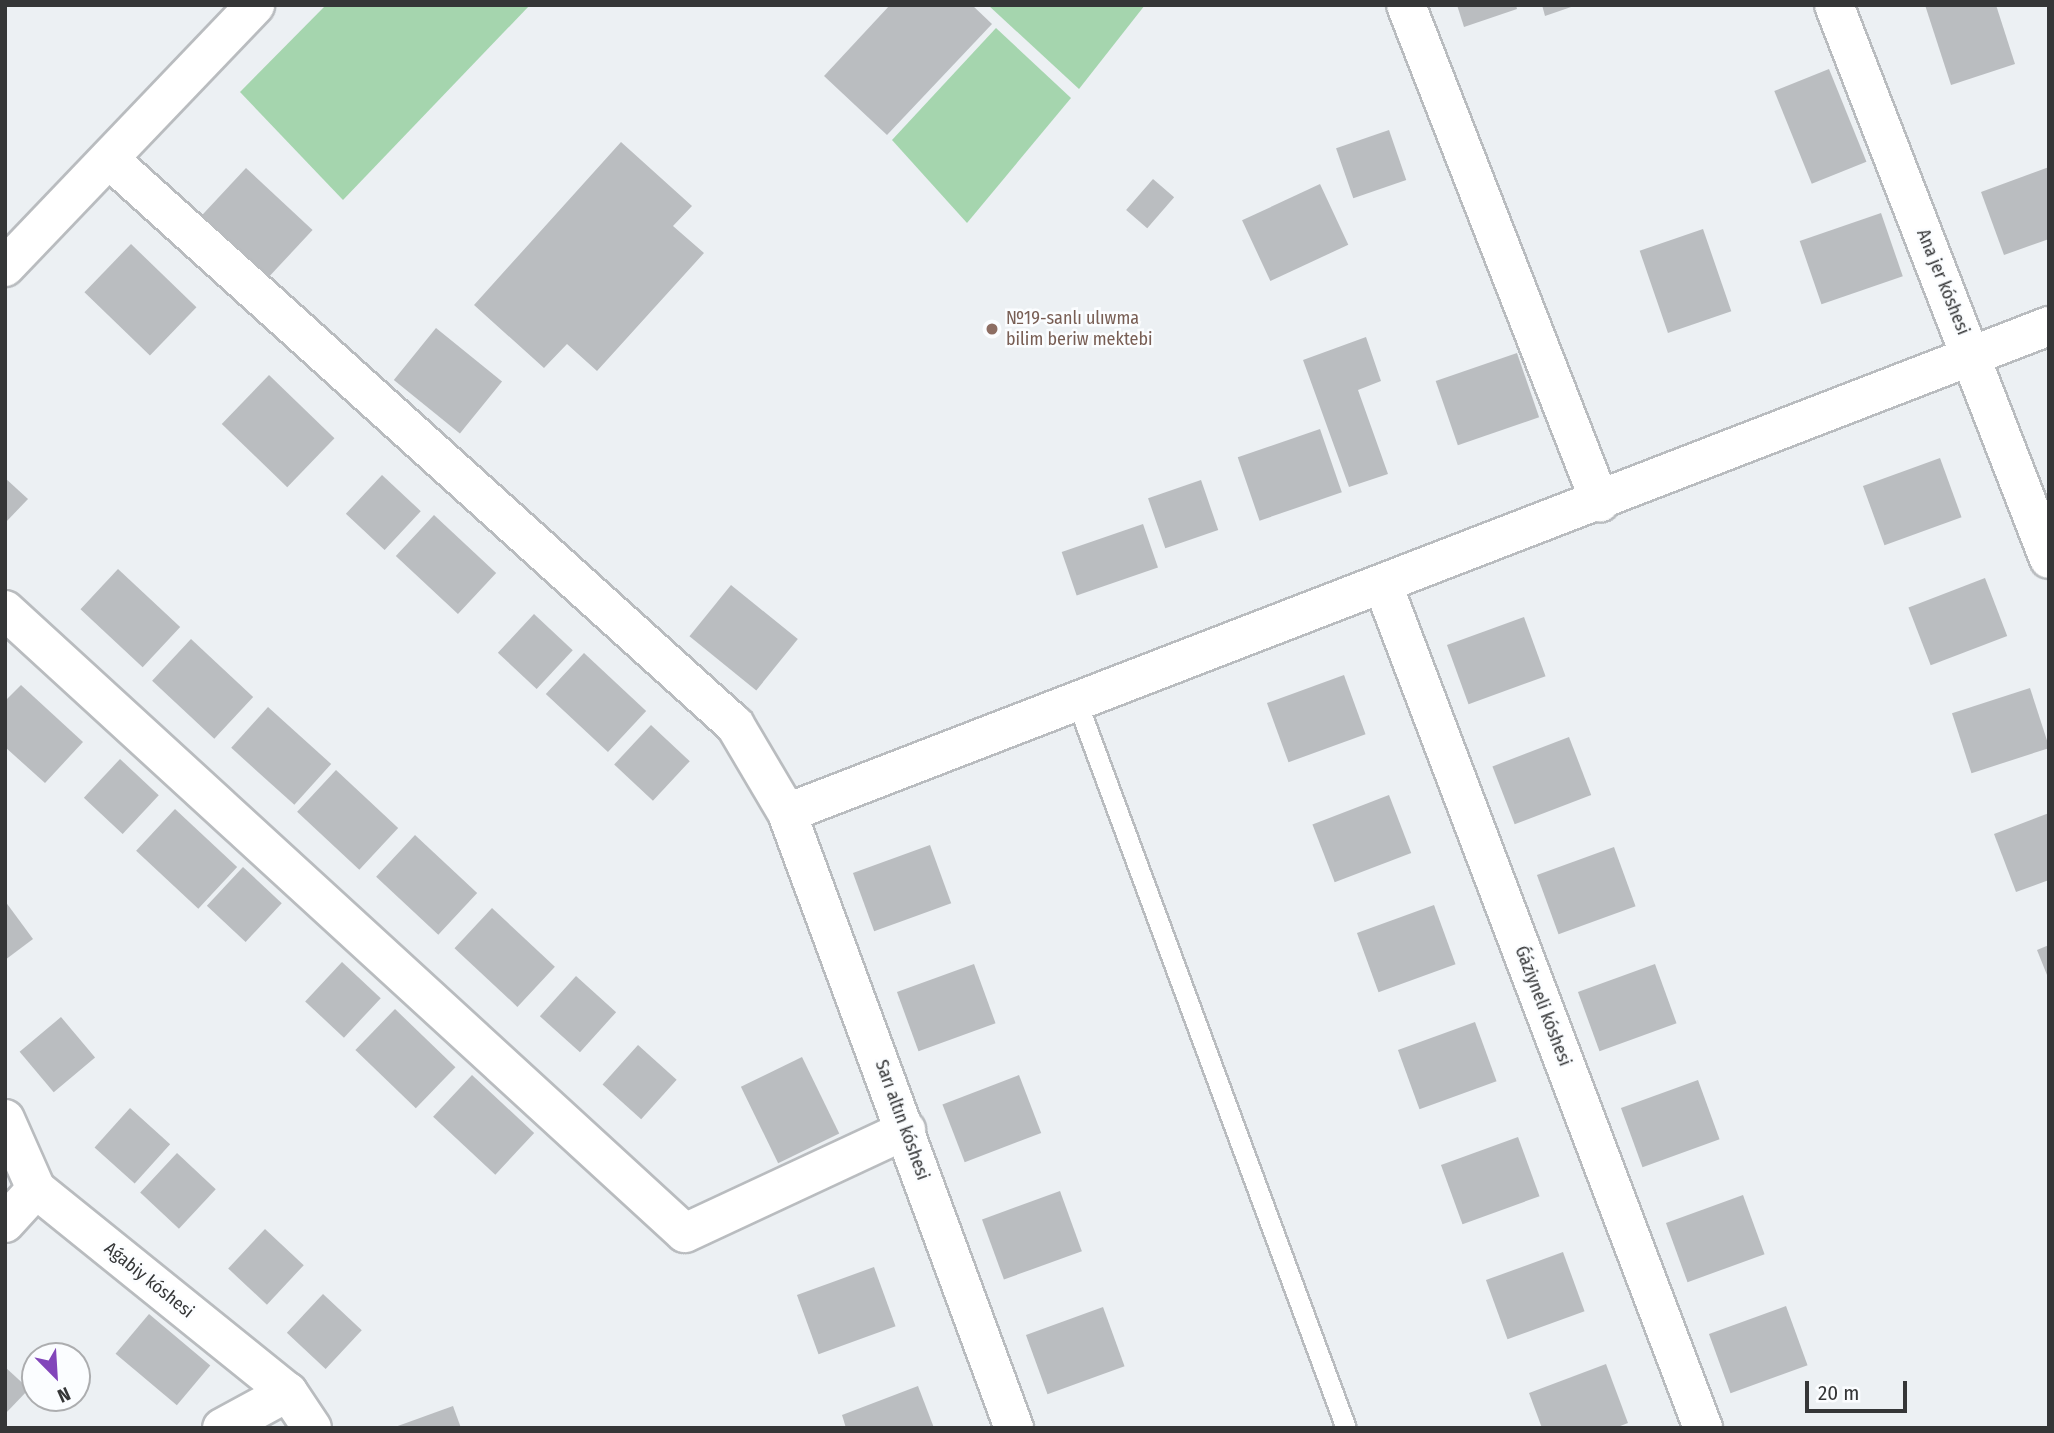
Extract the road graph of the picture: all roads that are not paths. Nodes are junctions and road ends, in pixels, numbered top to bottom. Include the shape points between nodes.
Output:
1 (255, 5) edge
2 (1406, 5) edge
3 (1834, 5) edge
4 (109, 159) junction
5 (5, 267) edge
6 (2049, 326) edge
7 (1972, 355) junction
8 (1600, 502) junction
9 (2049, 559) edge
10 (1383, 585) junction
11 (5, 610) edge
12 (1077, 702) junction
13 (787, 813) junction
14 (5, 1119) edge
15 (906, 1130) junction
16 (36, 1189) junction
17 (5, 1223) edge
18 (288, 1392) junction
19 (222, 1428) edge
20 (312, 1428) edge
21 (1014, 1428) edge
22 (1346, 1428) edge
23 (1703, 1428) edge

1 - 4 street
2 - 8 street
3 - 7 street, Ana jer kóshesi
4 - 5 street
4 - 13 street, Sarı altın kóshesi via 735,725
6 - 7 street
7 - 8 street
7 - 9 street, Ana jer kóshesi
8 - 10 street
10 - 12 street
10 - 23 street, Ǵáziyneli kóshesi
11 - 15 street via 685,1233
12 - 13 street
12 - 22 lane
13 - 15 street, Sarı altın kóshesi
14 - 16 street, Aǵabiy kóshesi
15 - 21 street, Sarı altın kóshesi
16 - 17 street
16 - 18 street, Aǵabiy kóshesi
18 - 19 street
18 - 20 street, Aǵabiy kóshesi

